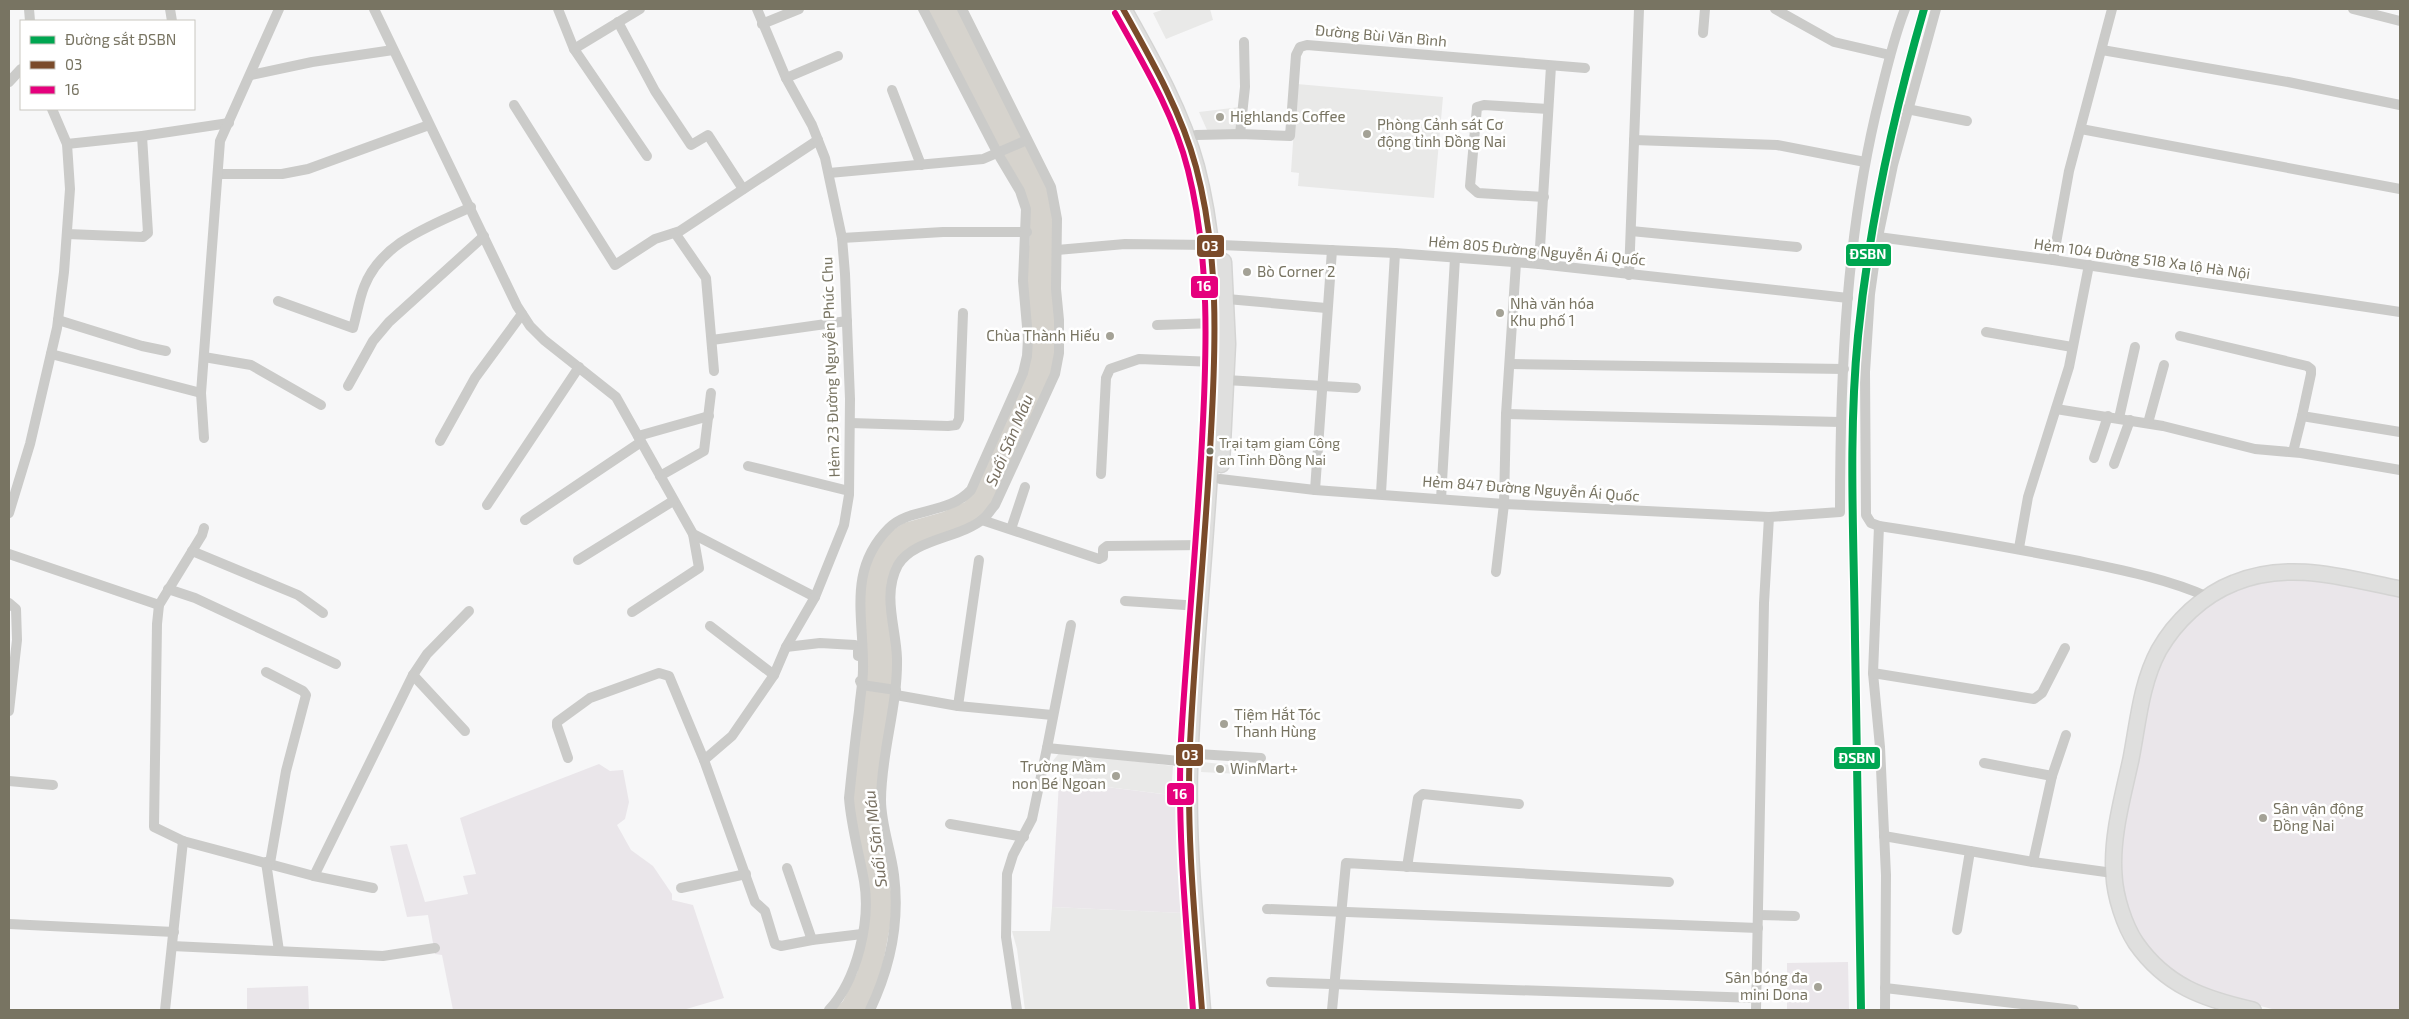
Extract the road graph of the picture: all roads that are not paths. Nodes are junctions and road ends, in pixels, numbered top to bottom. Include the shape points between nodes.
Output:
1 (279, 9) edge
2 (374, 9) edge
3 (558, 9) edge
4 (640, 9) edge
5 (758, 9) edge
6 (799, 9) edge
7 (923, 9) edge
8 (962, 9) edge
9 (1123, 9) edge
10 (1134, 9) edge
11 (1639, 9) edge
12 (1705, 9) edge
13 (1775, 9) edge
14 (1905, 9) edge
15 (1936, 9) edge
16 (2112, 9) edge
17 (2353, 9) edge
18 (2400, 21) edge
19 (618, 22) junction
20 (762, 24) junction
21 (1703, 33) dead end
22 (1244, 42) dead end
23 (393, 50) junction
24 (574, 50) junction
25 (2102, 50) junction
26 (1890, 55) junction
27 (838, 56) dead end
28 (1552, 66) junction
29 (1584, 68) dead end
30 (20, 71) edge
31 (251, 75) junction
32 (786, 78) junction
33 (9, 82) edge
34 (892, 90) dead end
35 (514, 105) dead end
36 (2400, 105) edge
37 (1548, 109) junction
38 (1907, 109) junction
39 (52, 110) edge
40 (1967, 121) dead end
41 (229, 123) junction
42 (429, 125) junction
43 (2081, 130) junction
44 (1240, 134) junction
45 (142, 136) junction
46 (1191, 137) junction
47 (818, 140) junction
48 (1027, 140) junction
49 (1634, 140) junction
50 (67, 144) junction
51 (998, 154) junction
52 (647, 156) dead end
53 (1865, 162) junction
54 (921, 165) junction
55 (829, 173) junction
56 (218, 174) junction
57 (742, 189) junction
58 (2400, 189) edge
59 (1544, 196) junction
60 (471, 207) junction
61 (1631, 231) junction
62 (1026, 232) junction
63 (675, 233) junction
64 (67, 234) junction
65 (484, 236) junction
66 (1878, 237) junction
67 (842, 238) junction
68 (1216, 245) junction
69 (1797, 247) dead end
70 (1057, 250) junction
71 (1332, 250) junction
72 (1395, 253) junction
73 (1455, 258) junction
74 (2053, 260) junction
75 (1516, 263) junction
76 (1540, 264) junction
77 (2088, 265) junction
78 (1629, 275) junction
79 (1848, 298) junction
80 (1227, 299) junction
81 (278, 301) dead end
82 (1326, 308) junction
83 (2400, 312) edge
84 (963, 313) dead end
85 (522, 314) junction
86 (58, 320) junction
87 (847, 321) junction
88 (1215, 323) junction
89 (1157, 325) dead end
90 (1986, 332) dead end
91 (2180, 336) dead end
92 (712, 340) junction
93 (2072, 347) junction
94 (2135, 347) dead end
95 (166, 351) dead end
96 (51, 354) junction
97 (204, 357) junction
98 (1215, 362) junction
99 (1511, 364) junction
100 (2164, 365) dead end
101 (579, 367) junction
102 (1844, 369) junction
103 (714, 371) dead end
104 (1226, 380) junction
105 (1322, 385) junction
106 (348, 386) dead end
107 (1356, 388) dead end
108 (201, 393) junction
109 (711, 393) dead end
110 (321, 405) dead end
111 (2056, 409) junction
112 (1506, 414) junction
113 (709, 416) junction
114 (2108, 416) junction
115 (2302, 416) junction
116 (2119, 418) junction
117 (2130, 420) junction
118 (1840, 422) junction
119 (2148, 423) junction
120 (850, 424) junction
121 (2400, 432) edge
122 (204, 438) dead end
123 (639, 439) junction
124 (440, 441) dead end
125 (2293, 452) junction
126 (2094, 458) dead end
127 (2114, 464) dead end
128 (748, 466) dead end
129 (2400, 470) edge
130 (1101, 474) dead end
131 (660, 476) junction
132 (1220, 478) junction
133 (1024, 487) dead end
134 (1315, 490) junction
135 (849, 491) junction
136 (1381, 493) junction
137 (1441, 499) junction
138 (673, 501) junction
139 (1504, 504) junction
140 (487, 505) dead end
141 (9, 513) edge
142 (1768, 517) junction
143 (525, 520) dead end
144 (982, 520) junction
145 (1879, 526) junction
146 (204, 528) dead end
147 (1011, 529) junction
148 (693, 534) junction
149 (1205, 545) junction
150 (2019, 548) junction
151 (192, 551) junction
152 (9, 554) edge
153 (578, 560) dead end
154 (980, 560) dead end
155 (1496, 572) dead end
156 (168, 589) junction
157 (2400, 589) edge
158 (815, 597) junction
159 (2208, 597) junction
160 (1125, 601) dead end
161 (9, 603) edge
162 (159, 605) junction
163 (1200, 606) junction
164 (468, 611) dead end
165 (632, 612) dead end
166 (323, 613) dead end
167 (1071, 625) dead end
168 (710, 626) dead end
169 (786, 648) junction
170 (2065, 648) dead end
171 (336, 664) dead end
172 (266, 672) dead end
173 (1873, 673) junction
174 (413, 675) junction
175 (774, 675) junction
176 (862, 685) junction
177 (896, 692) junction
178 (958, 706) junction
179 (9, 711) edge
180 (1052, 715) junction
181 (465, 731) dead end
182 (2066, 735) dead end
183 (1047, 748) junction
184 (568, 758) dead end
185 (1194, 758) junction
186 (1260, 758) dead end
187 (704, 760) junction
188 (1984, 763) dead end
189 (2052, 776) junction
190 (9, 781) edge
191 (53, 785) dead end
192 (1518, 804) dead end
193 (950, 824) dead end
194 (1884, 836) junction
195 (1024, 837) junction
196 (183, 841) junction
197 (1970, 851) junction
198 (268, 862) junction
199 (2033, 862) junction
200 (1407, 867) junction
201 (786, 868) dead end
202 (2113, 873) junction
203 (746, 874) junction
204 (314, 876) junction
205 (1669, 882) dead end
206 (373, 888) dead end
207 (681, 888) dead end
208 (1267, 909) dead end
209 (1340, 913) junction
210 (1759, 915) junction
211 (1795, 916) dead end
212 (9, 924) edge
213 (1758, 928) junction
214 (1957, 930) dead end
215 (174, 932) junction
216 (862, 934) junction
217 (812, 940) junction
218 (172, 946) junction
219 (435, 948) dead end
220 (279, 951) junction
221 (1271, 982) dead end
222 (1334, 983) junction
223 (1885, 988) junction
224 (1757, 998) junction
225 (1982, 999) junction
226 (165, 1010) edge
227 (830, 1010) edge
228 (870, 1010) edge
229 (1016, 1010) edge
230 (1202, 1010) edge
231 (1212, 1010) edge
232 (1332, 1010) edge
233 (1756, 1010) edge
234 (1886, 1010) edge
235 (1981, 1010) edge
236 (2074, 1010) edge
237 (2253, 1010) edge

1 - 31 street
2 - 23 street
3 - 24 street
4 - 19 street
5 - 20 street, Hẻm 23 Đường Nguyễn Phúc Chu
6 - 20 street
7 - 51 street
8 - 48 street
9 - 46 main road
10 - 46 main road via 1172,79
11 - 49 street
12 - 21 street
13 - 26 street via 1834,42
14 - 26 street
15 - 38 street
16 - 25 street
17 - 18 street
19 - 24 street
19 - 57 street via 655,91 691,145 708,135
20 - 32 street, Hẻm 23 Đường Nguyễn Phúc Chu
22 - 44 street via 1245,87
23 - 31 street
23 - 42 street
24 - 52 street
25 - 36 street
25 - 43 street
26 - 53 street
27 - 32 street
28 - 29 street, Đường Bùi Văn Bình
28 - 37 street
28 - 44 street, Đường Bùi Văn Bình via 1307,45 1296,55 1290,136
30 - 33 street
31 - 41 street
32 - 47 street, Hẻm 23 Đường Nguyễn Phúc Chu
34 - 54 street
35 - 63 street via 615,265 655,239
37 - 59 street
37 - 59 street via 1477,107 1470,186 1478,193
38 - 40 street
38 - 66 street
39 - 50 street
41 - 45 street
41 - 56 street via 220,141
42 - 56 street via 308,168 282,174
42 - 60 street
43 - 58 street
43 - 74 street
44 - 46 street, Đường Bùi Văn Bình
45 - 50 street
45 - 64 street via 148,233 143,237
46 - 68 main road
47 - 55 street, Hẻm 23 Đường Nguyễn Phúc Chu
47 - 57 street
48 - 51 street
48 - 70 street via 1051,187 1057,219
49 - 53 street via 1777,145
49 - 61 street
50 - 64 street via 70,189
51 - 54 street via 983,159
51 - 62 street via 1020,191 1026,209
53 - 79 street
54 - 55 street
55 - 67 street, Hẻm 23 Đường Nguyễn Phúc Chu
56 - 97 street
57 - 63 street
59 - 76 street
60 - 65 street
60 - 81 street via 422,230 380,260 364,286 353,328
61 - 69 street
61 - 78 street
62 - 67 street via 934,232
62 - 176 street via 1024,281 1028,338 1023,373 971,490 963,498 903,519 891,527 878,541 864,566 859,600
63 - 92 street via 706,278
64 - 86 street
65 - 85 street
65 - 106 street via 389,322 373,341
66 - 74 street, Hẻm 104 Đường 518 Xa lộ Hà Nội
66 - 145 street via 1865,372 1866,515
67 - 87 street, Hẻm 23 Đường Nguyễn Phúc Chu
68 - 70 street, Hẻm 805 Đường Nguyễn Ái Quốc via 1125,244
68 - 71 street, Hẻm 805 Đường Nguyễn Ái Quốc
68 - 80 main road
68 - 88 main road
70 - 144 street via 1058,354 1054,374 995,505
71 - 72 street, Hẻm 805 Đường Nguyễn Ái Quốc
71 - 82 street
72 - 73 street, Hẻm 805 Đường Nguyễn Ái Quốc
72 - 136 street
73 - 75 street, Hẻm 805 Đường Nguyễn Ái Quốc
73 - 137 street
74 - 77 street, Hẻm 104 Đường 518 Xa lộ Hà Nội
75 - 76 street, Hẻm 805 Đường Nguyễn Ái Quốc
75 - 99 street
76 - 78 street, Hẻm 805 Đường Nguyễn Ái Quốc
77 - 83 street, Hẻm 104 Đường 518 Xa lộ Hà Nội
77 - 93 street
78 - 79 street, Hẻm 805 Đường Nguyễn Ái Quốc
79 - 102 street
80 - 82 street
80 - 104 main road
82 - 105 street
84 - 120 street via 959,419 956,424
85 - 101 street via 544,340
85 - 124 street via 475,378
86 - 95 street
86 - 96 street
87 - 92 street
87 - 120 street, Hẻm 23 Đường Nguyễn Phúc Chu
88 - 89 street
88 - 98 main road
90 - 93 street
91 - 115 street via 2307,366 2311,374
92 - 103 street
93 - 111 street
94 - 116 street
96 - 108 street
96 - 141 street via 30,444
97 - 108 street
97 - 110 street via 251,365
98 - 130 street via 1139,359 1110,369 1106,378
98 - 149 main road
99 - 102 street
99 - 112 street
100 - 119 street
101 - 123 street via 616,397
101 - 140 street
102 - 118 street
104 - 105 street
104 - 132 main road
105 - 107 street
105 - 134 street
108 - 122 street
109 - 113 street
111 - 114 street
111 - 150 street via 2028,497
112 - 118 street
112 - 139 street
113 - 123 street
113 - 131 street via 704,451
114 - 116 street
114 - 126 street
115 - 121 street
115 - 125 street
116 - 117 street
117 - 119 street
117 - 127 street
118 - 142 street, Hẻm 847 Đường Nguyễn Ái Quốc via 1840,512
119 - 125 street via 2255,449
120 - 135 street, Hẻm 23 Đường Nguyễn Phúc Chu
123 - 131 street
123 - 143 street
125 - 129 street
128 - 135 street
131 - 138 street
132 - 134 street, Hẻm 847 Đường Nguyễn Ái Quốc
132 - 185 main road
133 - 147 street
134 - 136 street, Hẻm 847 Đường Nguyễn Ái Quốc
135 - 158 street, Hẻm 23 Đường Nguyễn Phúc Chu via 844,525
136 - 137 street, Hẻm 847 Đường Nguyễn Ái Quốc
137 - 139 street, Hẻm 847 Đường Nguyễn Ái Quốc
138 - 148 street
138 - 153 street
139 - 142 street, Hẻm 847 Đường Nguyễn Ái Quốc
139 - 155 street
142 - 210 street
144 - 147 street
144 - 177 street via 908,553 898,565 890,603 897,657
145 - 150 street
145 - 173 street
146 - 151 street
147 - 149 street via 1099,559 1107,546
148 - 158 street
148 - 165 street via 699,568
149 - 163 main road
150 - 159 street via 2116,569
151 - 156 street
151 - 166 street via 298,595
152 - 162 street
154 - 178 street
156 - 162 street
156 - 171 street via 195,598
157 - 159 street via 2288,570 2234,582
158 - 169 street, Hẻm 23 Đường Nguyễn Phúc Chu
159 - 202 street via 2181,621 2160,650 2147,678 2124,791
160 - 163 street
161 - 179 street via 16,609 17,640
162 - 196 street via 154,827
163 - 185 main road
164 - 174 street via 427,654
167 - 180 street
168 - 175 street
169 - 175 street, Hẻm 23 Đường Nguyễn Phúc Chu
169 - 176 street via 820,644 855,646 858,648
170 - 173 street via 2042,693 2034,699
172 - 198 street via 303,690 306,695
173 - 194 street
174 - 181 street
174 - 204 street
175 - 187 street, Hẻm 23 Đường Nguyễn Phúc Chu via 732,736
176 - 177 street
176 - 216 street via 849,798 864,882
177 - 178 street
177 - 228 street via 881,800 894,875 896,911 883,981
178 - 180 street
180 - 183 street
182 - 189 street
183 - 185 street
183 - 195 street via 1035,810
184 - 187 street via 558,722 590,698 659,673 669,676
185 - 186 street
185 - 230 main road via 1190,856
185 - 231 main road
187 - 203 street
188 - 189 street
189 - 199 street
190 - 191 street
192 - 200 street via 1423,794 1418,798
193 - 195 street
194 - 197 street
194 - 223 street
195 - 229 street via 1010,864 1005,901 1006,937
196 - 198 street
196 - 215 street
197 - 199 street
197 - 214 street
198 - 204 street
198 - 220 street
199 - 202 street
200 - 205 street
200 - 209 street via 1346,863
201 - 217 street
202 - 237 street via 2121,908 2135,941 2162,972 2200,996
203 - 207 street
203 - 217 street via 755,902 765,911 775,944 781,946
204 - 206 street
208 - 209 street
209 - 213 street
209 - 222 street
210 - 211 street
210 - 213 street
212 - 215 street
213 - 224 street
215 - 218 street
216 - 217 street
216 - 227 street via 853,972
218 - 220 street
218 - 226 street
219 - 220 street via 383,956
221 - 222 street
222 - 224 street
222 - 232 street
223 - 225 street
223 - 234 street
224 - 233 street
225 - 235 street
225 - 236 street

